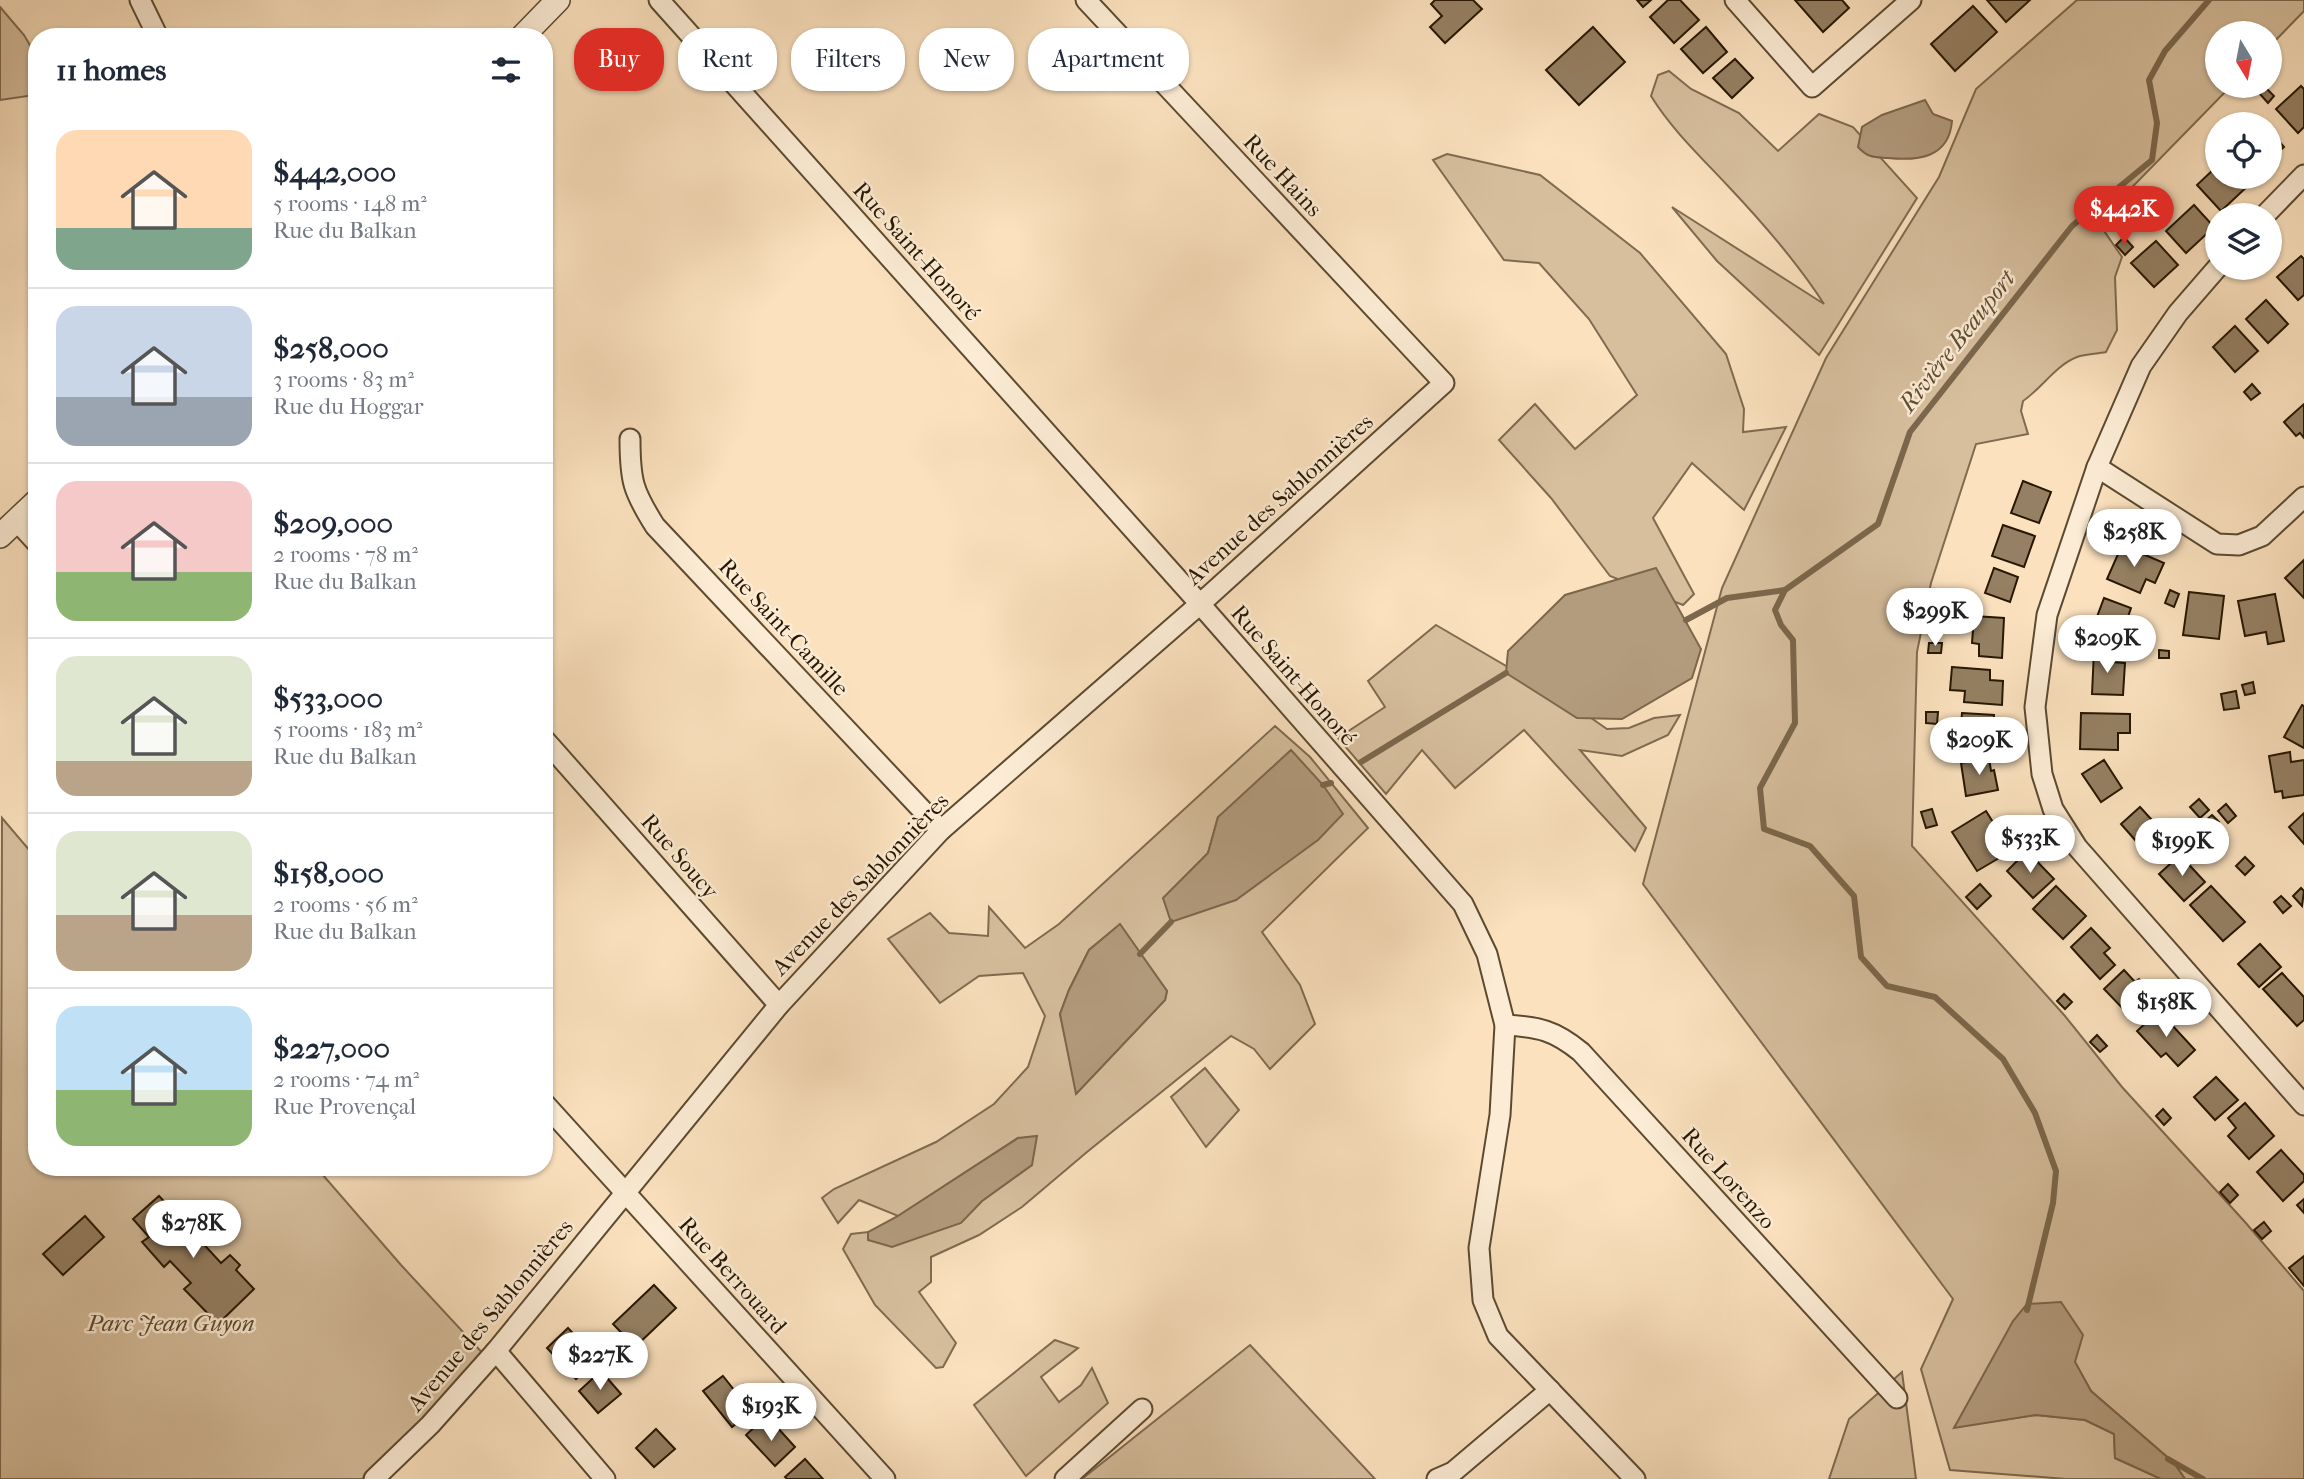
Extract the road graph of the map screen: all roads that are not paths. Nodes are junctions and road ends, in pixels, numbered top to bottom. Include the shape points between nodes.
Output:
1 (140, 0) edge
2 (558, 0) edge
3 (659, 0) edge
4 (1086, 0) edge
5 (1735, 0) edge
6 (1911, 0) edge
7 (154, 28) edge
8 (531, 28) edge
9 (2304, 175) edge
10 (2277, 203) edge
11 (2207, 280) edge
12 (1444, 383) joint
13 (630, 439) dead end
14 (2096, 467) junction
15 (2304, 497) edge
16 (28, 509) edge
17 (8, 528) edge
18 (28, 538) edge
19 (1200, 604) junction
20 (553, 749) edge
21 (941, 830) junction
22 (779, 1005) junction
23 (1505, 1025) junction
24 (2304, 1105) edge
25 (553, 1113) edge
26 (625, 1193) junction
27 (496, 1351) junction
28 (1550, 1390) junction
29 (1897, 1398) dead end
30 (1142, 1409) dead end
31 (374, 1479) edge
32 (605, 1479) edge
33 (885, 1479) edge
34 (1065, 1479) edge
35 (1437, 1479) edge
36 (1635, 1479) edge

1 - 7 street
2 - 8 street
3 - 19 street, Rue Saint-Honoré
4 - 12 street, Rue Hains
5 - 6 street via 1812,87
9 - 10 street
11 - 14 street via 2141,366
12 - 19 street, Avenue des Sablonnières
13 - 21 street, Rue Saint-Camille via 630,475 655,526
14 - 15 street via 2217,544 2239,545 2262,536
14 - 24 street via 2047,615 2035,706 2042,774 2053,809 2077,847
16 - 17 street
17 - 18 street
19 - 21 street, Avenue des Sablonnières
19 - 23 street, Rue Saint-Honoré via 1463,904 1487,954
20 - 22 street, Rue Soucy
21 - 22 street, Avenue des Sablonnières
22 - 26 street, Avenue des Sablonnières
23 - 28 street, Rue Saint-Honoré via 1500,1115 1479,1248 1483,1300 1498,1336
23 - 29 street, Rue Lorenzo via 1535,1027 1562,1037 1581,1052
25 - 26 street, Rue Berrouard
26 - 27 street, Avenue des Sablonnières
26 - 33 street, Rue Berrouard
27 - 31 street, Avenue des Sablonnières
27 - 32 street
28 - 35 street via 1453,1472
28 - 36 street, Rue Saint-Honoré
30 - 34 street

